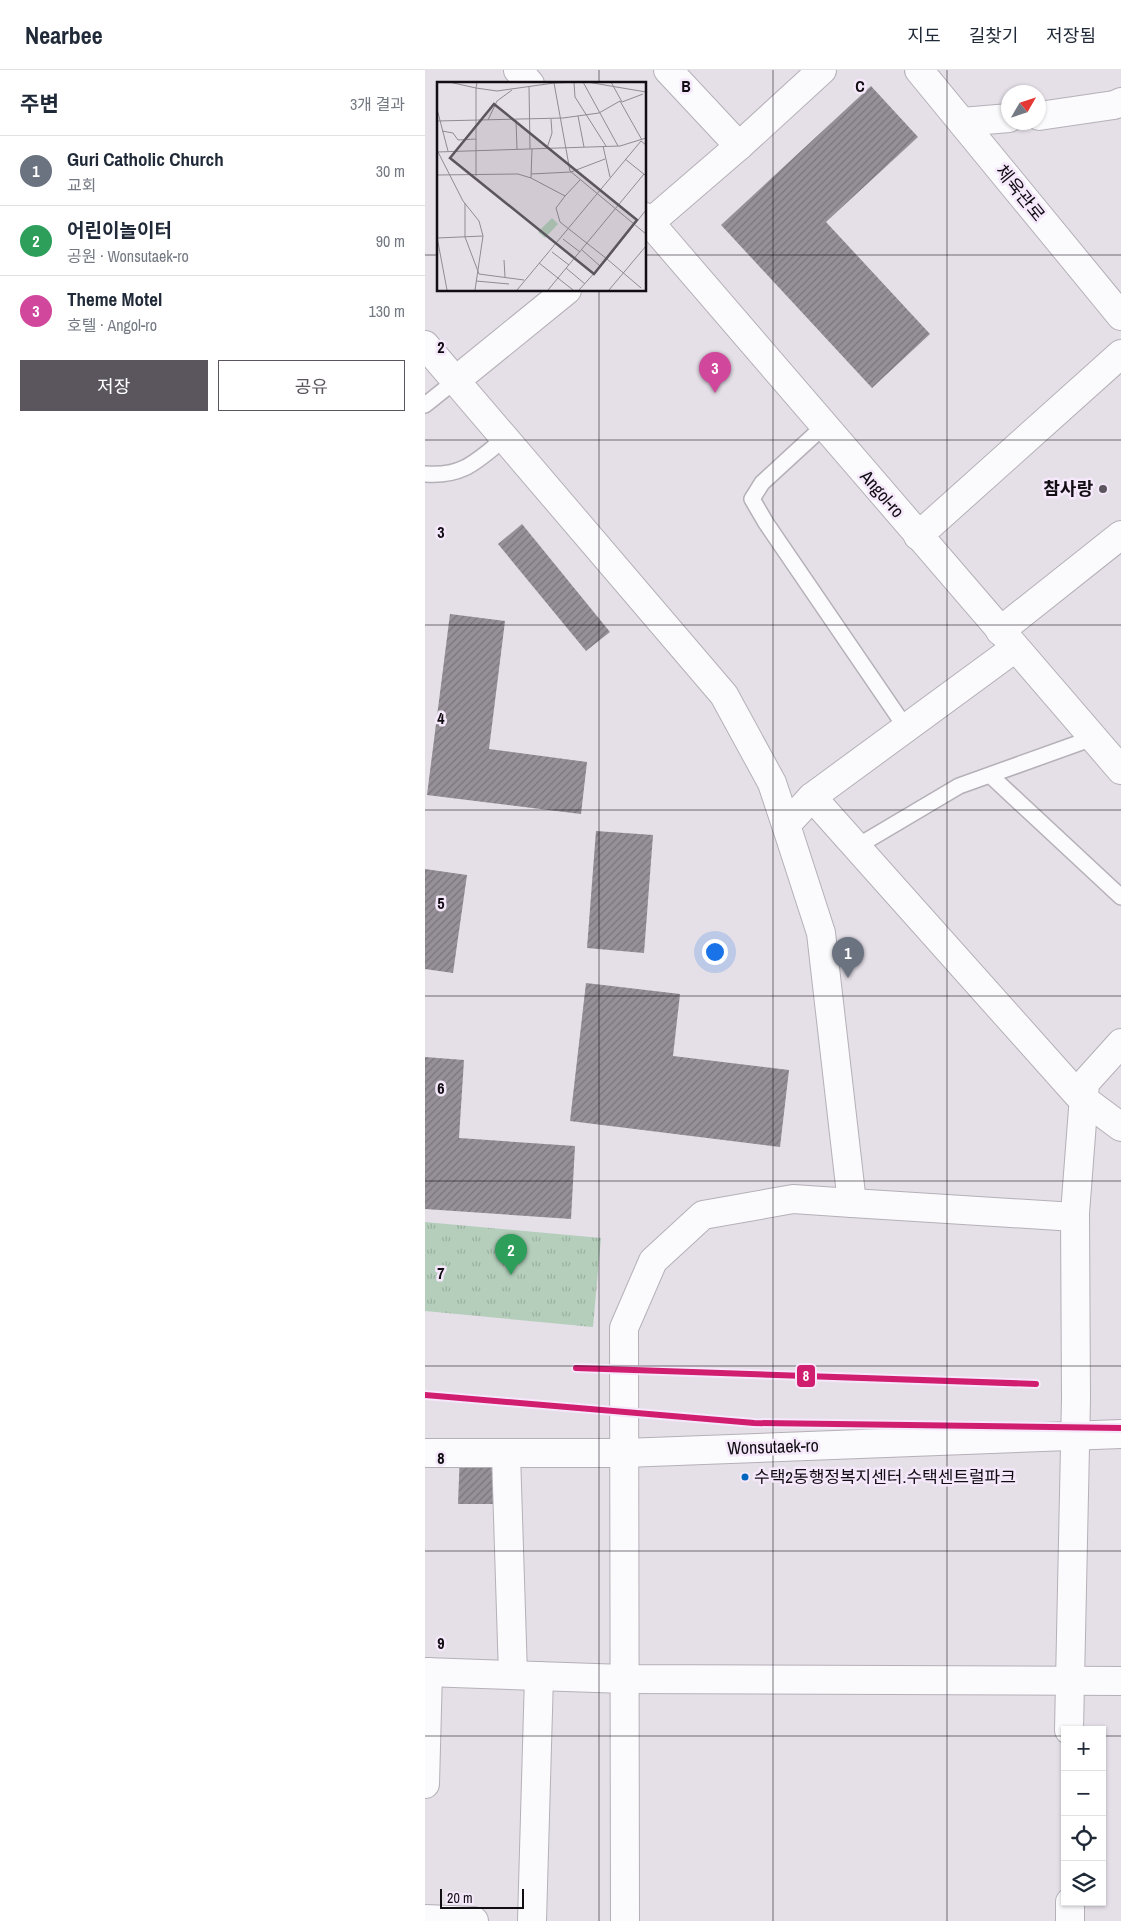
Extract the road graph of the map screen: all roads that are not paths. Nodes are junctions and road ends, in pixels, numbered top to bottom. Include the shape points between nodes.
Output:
1 (518, 70) edge
2 (668, 70) edge
3 (822, 70) edge
4 (919, 70) edge
5 (528, 82) edge
6 (1121, 102) edge
7 (1046, 115) edge
8 (1001, 119) edge
9 (962, 122) junction
10 (739, 146) junction
11 (647, 222) edge
12 (566, 291) edge
13 (1121, 316) edge
14 (425, 345) edge
15 (1121, 354) edge
16 (455, 381) junction
17 (425, 405) edge
18 (824, 426) junction
19 (505, 438) junction
20 (425, 474) edge
21 (1121, 535) edge
22 (918, 536) junction
23 (1007, 640) junction
24 (906, 728) junction
25 (1093, 738) junction
26 (1119, 764) edge
27 (991, 776) junction
28 (812, 798) junction
29 (786, 825) junction
30 (856, 847) junction
31 (1121, 897) edge
32 (1120, 1045) edge
33 (1084, 1099) junction
34 (1121, 1127) edge
35 (852, 1203) junction
36 (1075, 1217) junction
37 (1074, 1434) junction
38 (1121, 1434) edge
39 (425, 1453) edge
40 (624, 1453) junction
41 (506, 1454) junction
42 (426, 1672) edge
43 (526, 1675) junction
44 (624, 1680) junction
45 (1069, 1681) junction
46 (1121, 1681) edge
47 (1069, 1726) edge
48 (425, 1784) edge
49 (1070, 1906) edge
50 (425, 1919) edge
51 (474, 1921) edge
52 (532, 1921) edge
53 (625, 1921) edge
54 (1070, 1921) edge

1 - 5 street
2 - 10 street
3 - 10 street
4 - 9 street, 체육관로
6 - 7 street
8 - 9 street
9 - 13 street, 체육관로
10 - 11 street
11 - 18 street, Angol-ro
12 - 16 street
14 - 16 street
15 - 22 street
16 - 17 lane
16 - 19 street
18 - 22 street, Angol-ro
18 - 24 lane via 762,483 752,499
19 - 20 lane via 463,470 443,476
19 - 29 street via 725,695 771,783
21 - 23 street
22 - 23 street, Angol-ro
23 - 24 street
23 - 25 street, Angol-ro
24 - 28 street
25 - 26 street, Angol-ro
25 - 27 lane
27 - 30 lane via 959,786
27 - 31 lane
28 - 29 street
28 - 30 street
29 - 35 street via 821,933
30 - 33 street
32 - 33 street via 1085,1084
33 - 34 street
33 - 36 street
35 - 36 street
35 - 40 street via 793,1199 703,1215 653,1261 624,1328
36 - 37 street
37 - 38 street, Wonsutaek-ro
37 - 40 street, Wonsutaek-ro
37 - 45 street
39 - 41 street, Wonsutaek-ro
40 - 41 street, Wonsutaek-ro
40 - 44 street
41 - 43 street
42 - 43 street
42 - 48 street
43 - 44 street
43 - 52 street
44 - 45 street
44 - 53 street
45 - 46 street
45 - 47 street
49 - 54 street
50 - 51 street

